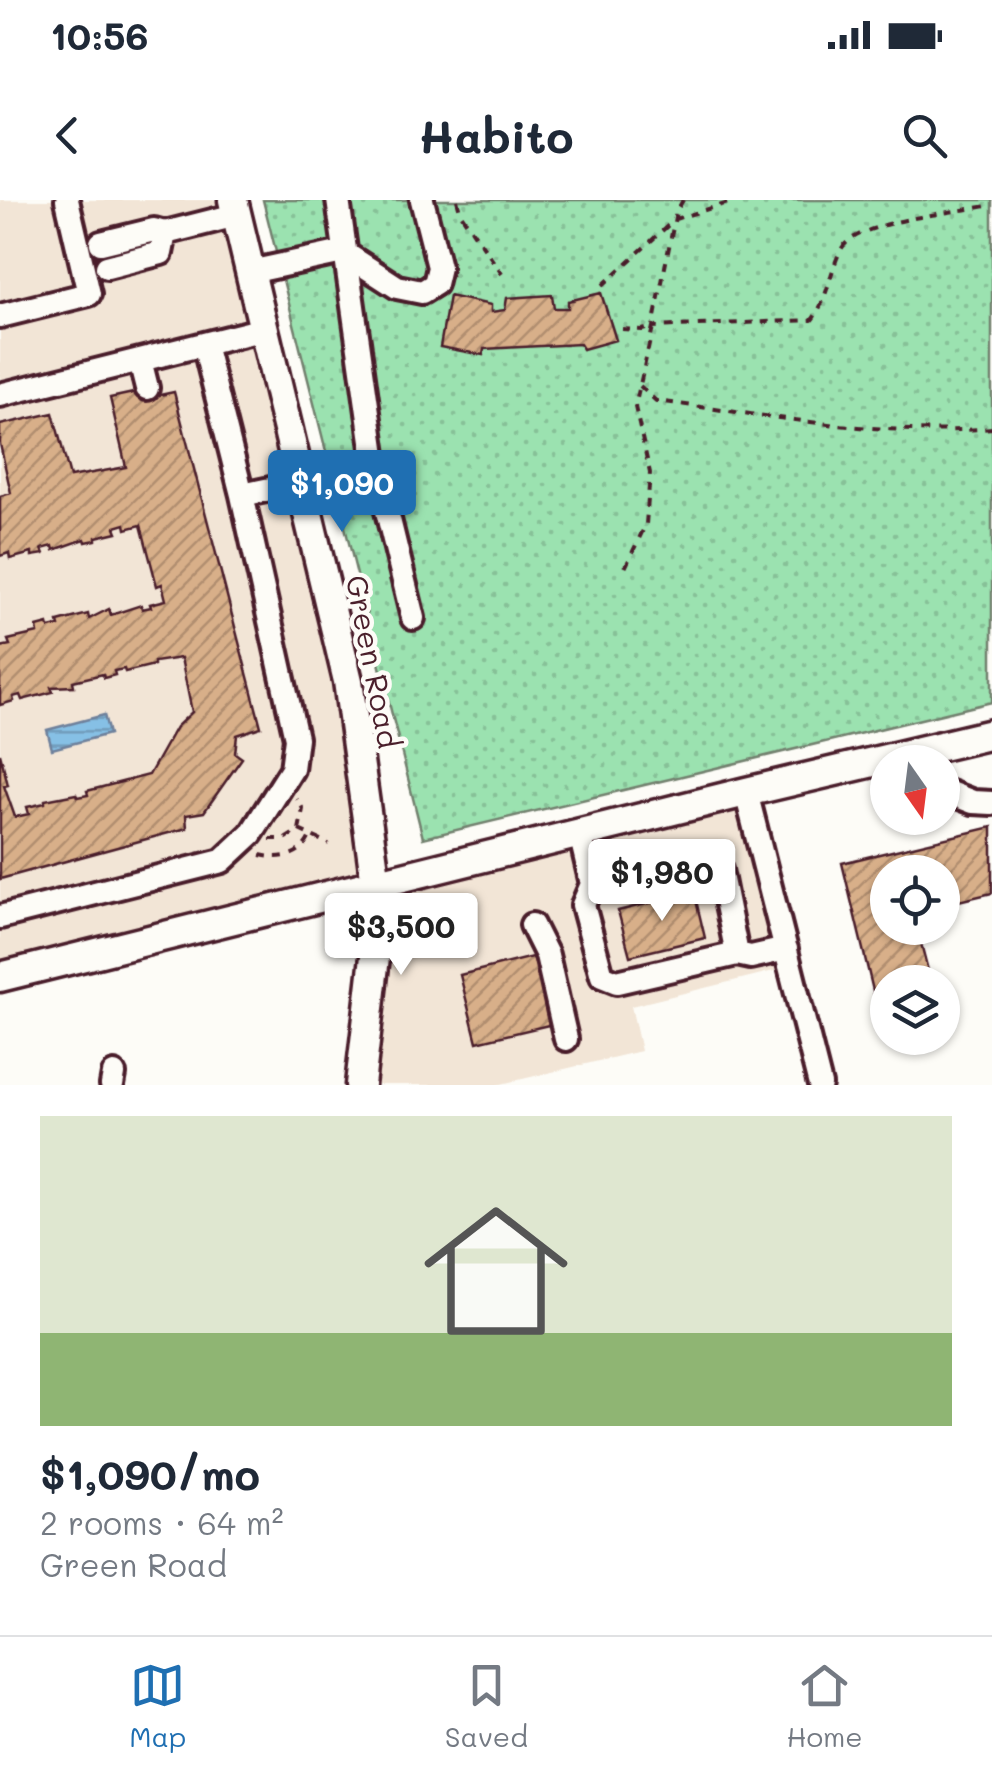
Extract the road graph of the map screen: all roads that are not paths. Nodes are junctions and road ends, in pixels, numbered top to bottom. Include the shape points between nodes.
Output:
1 (67, 200) edge
2 (338, 200) edge
3 (422, 200) edge
4 (234, 208) edge
5 (166, 233) junction
6 (101, 244) dead end
7 (343, 252) junction
8 (108, 267) dead end
9 (250, 272) junction
10 (0, 316) edge
11 (264, 330) junction
12 (204, 344) junction
13 (140, 360) junction
14 (148, 388) dead end
15 (0, 394) edge
16 (299, 483) junction
17 (242, 495) junction
18 (413, 618) dead end
19 (992, 734) edge
20 (954, 745) edge
21 (870, 766) edge
22 (746, 792) junction
23 (960, 797) edge
24 (992, 803) edge
25 (580, 833) junction
26 (376, 884) junction
27 (592, 884) junction
28 (0, 917) edge
29 (532, 924) dead end
30 (786, 949) junction
31 (737, 954) junction
32 (0, 976) edge
33 (566, 1039) dead end
34 (360, 1085) edge
35 (820, 1085) edge

1 - 10 street via 89,294
2 - 7 street
3 - 7 street via 439,267 435,284 422,292 397,287
4 - 5 street
4 - 9 main road, Green Road
5 - 6 street
5 - 8 street via 160,254
7 - 9 street
7 - 18 street via 375,462
9 - 11 main road, Green Road
11 - 12 street
11 - 16 main road, Green Road
12 - 13 street
12 - 17 street
13 - 14 street
13 - 15 street
16 - 17 street
16 - 26 main road, Green Road via 348,681
17 - 28 street via 296,738 292,769 251,834 222,860
19 - 20 main road
21 - 22 main road
22 - 25 main road
22 - 30 street
23 - 24 street
25 - 26 main road
25 - 27 street
26 - 32 main road
26 - 34 main road, Green Road via 378,931
27 - 31 street via 616,887 715,867
27 - 31 street via 583,905 602,976 609,980
29 - 33 street via 547,955
30 - 31 street
30 - 35 street

